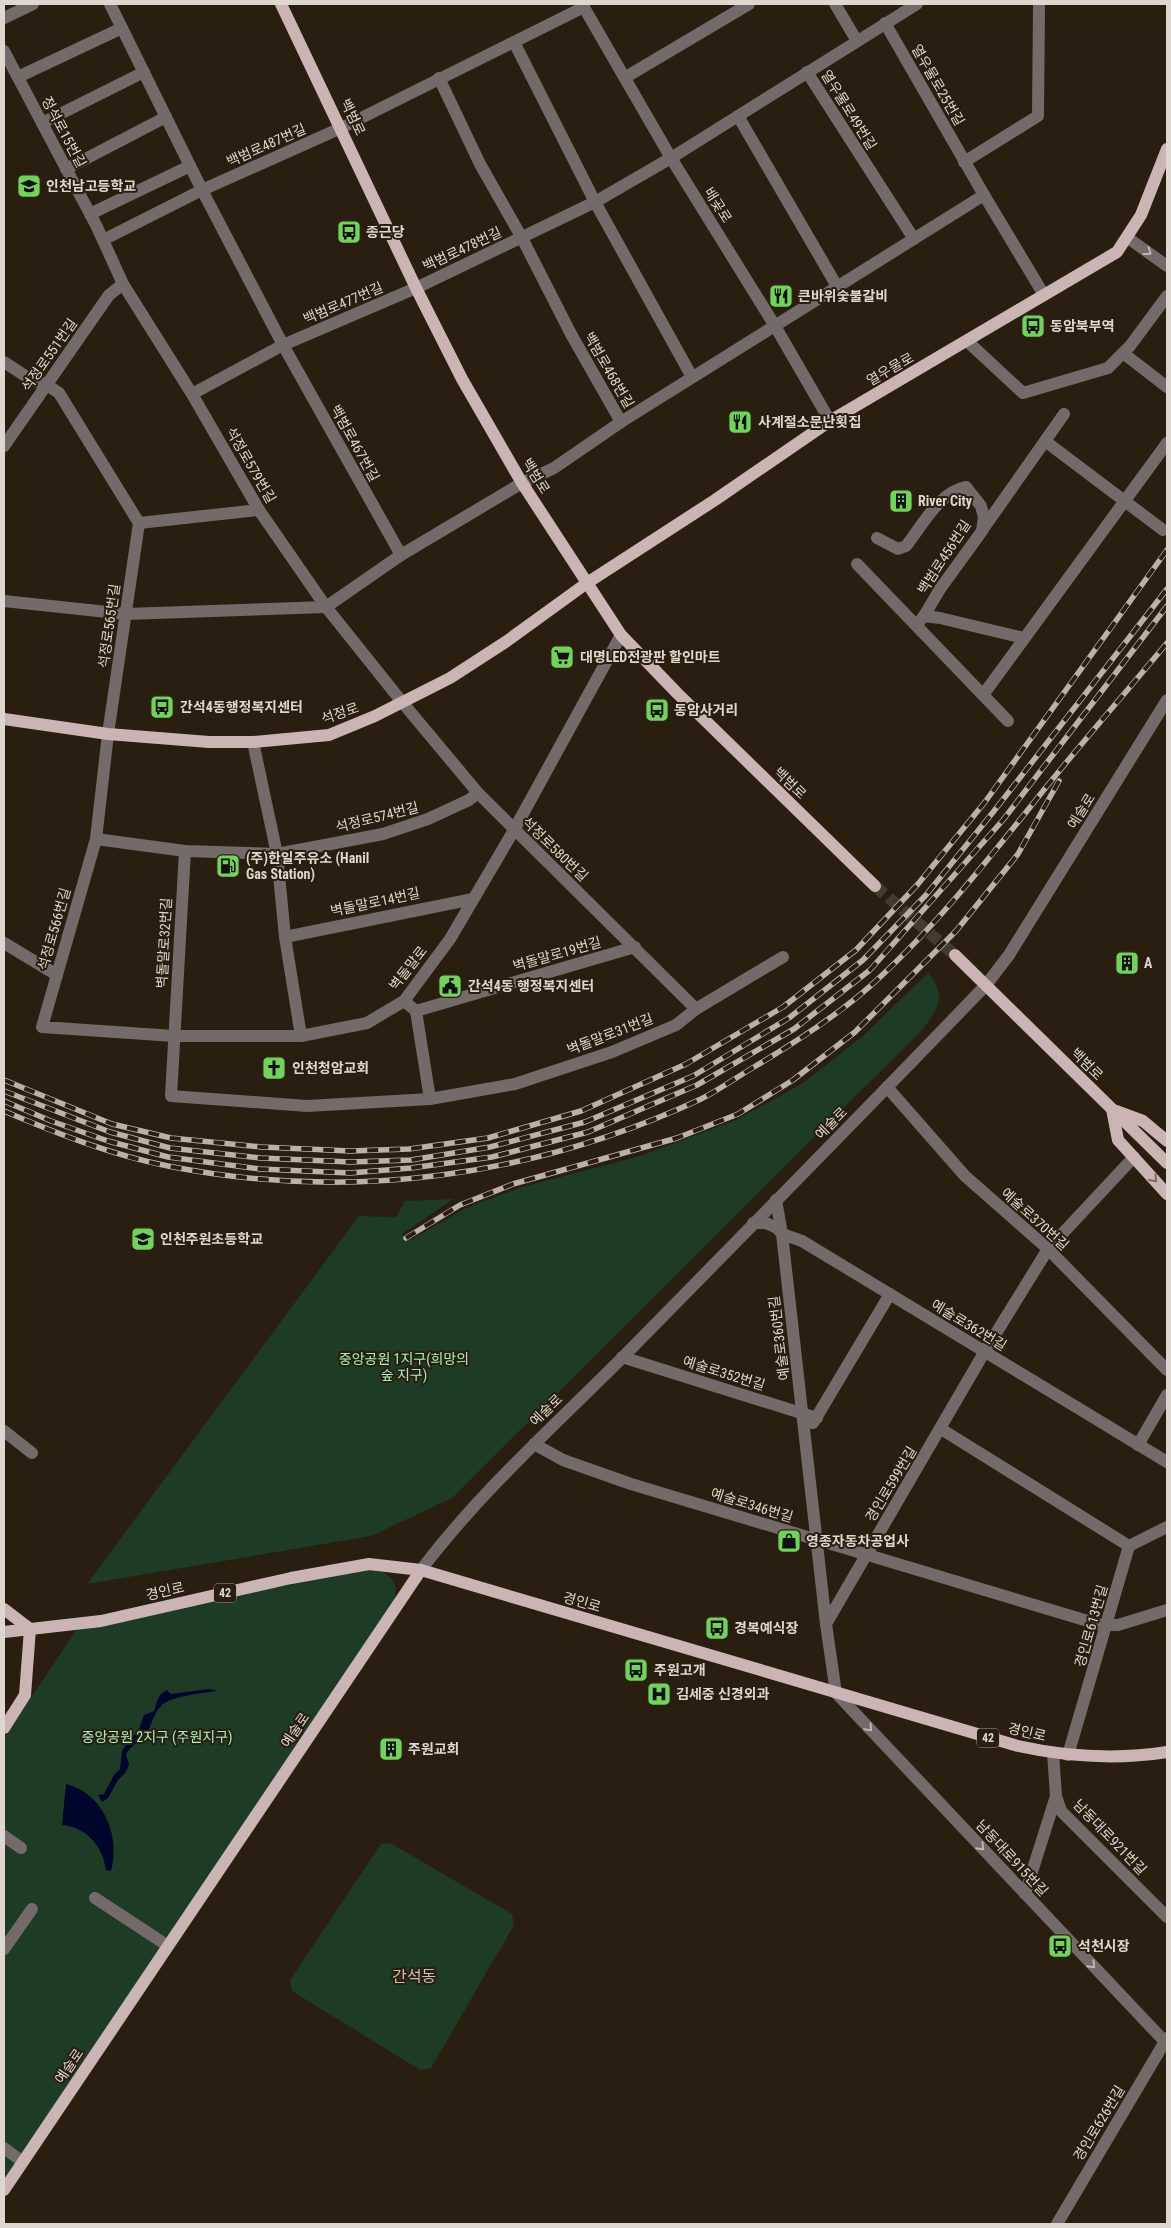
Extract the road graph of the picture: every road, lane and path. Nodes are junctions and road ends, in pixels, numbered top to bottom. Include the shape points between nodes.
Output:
1 (34, 4) edge
2 (110, 4) edge
3 (281, 4) edge
4 (748, 4) edge
5 (835, 4) edge
6 (917, 4) edge
7 (1039, 4) edge
8 (583, 6) edge
9 (4, 18) edge
10 (885, 23) junction
11 (122, 28) junction
12 (857, 41) junction
13 (514, 42) junction
14 (4, 51) edge
15 (144, 72) junction
16 (807, 72) junction
17 (18, 77) junction
18 (626, 77) junction
19 (440, 78) junction
20 (738, 116) junction
21 (166, 117) junction
22 (42, 123) junction
23 (342, 128) junction
24 (1166, 156) edge
25 (671, 158) junction
26 (964, 162) junction
27 (190, 166) junction
28 (66, 168) junction
29 (202, 190) junction
30 (984, 196) junction
31 (595, 202) junction
32 (90, 214) junction
33 (96, 227) joint
34 (522, 238) junction
35 (1128, 238) junction
36 (914, 239) junction
37 (103, 240) junction
38 (1167, 266) edge
39 (123, 284) junction
40 (416, 288) junction
41 (838, 288) junction
42 (1044, 295) junction
43 (1167, 296) edge
44 (775, 326) junction
45 (571, 334) joint
46 (967, 341) junction
47 (283, 345) junction
48 (1123, 353) junction
49 (4, 362) edge
50 (692, 377) junction
51 (47, 384) junction
52 (1167, 387) edge
53 (192, 394) junction
54 (1064, 414) dead end
55 (830, 421) junction
56 (621, 422) junction
57 (1045, 441) junction
58 (1167, 443) edge
59 (4, 446) edge
60 (522, 483) junction
61 (1125, 501) junction
62 (260, 510) junction
63 (139, 523) junction
64 (1163, 530) dead end
65 (982, 531) junction
66 (877, 538) dead end
67 (401, 555) junction
68 (857, 564) dead end
69 (587, 583) junction
70 (4, 601) edge
71 (326, 607) junction
72 (126, 614) junction
73 (920, 621) junction
74 (621, 635) junction
75 (1024, 638) junction
76 (983, 695) junction
77 (1167, 700) edge
78 (402, 702) junction
79 (4, 720) edge
80 (1008, 721) dead end
81 (108, 734) junction
82 (253, 742) junction
83 (478, 793) junction
84 (514, 830) junction
85 (96, 839) junction
86 (185, 851) junction
87 (277, 854) junction
88 (875, 886) tunnel mouth
89 (472, 899) junction
90 (285, 937) junction
91 (4, 943) edge
92 (635, 947) junction
93 (955, 955) tunnel mouth
94 (783, 957) dead end
95 (57, 975) junction
96 (986, 985) junction
97 (404, 1001) junction
98 (696, 1009) junction
99 (416, 1010) junction
100 (42, 1027) joint
101 (174, 1036) junction
102 (301, 1036) junction
103 (887, 1087) junction
104 (430, 1099) junction
105 (1112, 1110) junction
106 (1167, 1141) edge
107 (1134, 1157) junction
108 (1167, 1164) edge
109 (1167, 1194) edge
110 (776, 1200) junction
111 (753, 1223) junction
112 (782, 1234) junction
113 (1048, 1249) junction
114 (890, 1294) junction
115 (985, 1351) junction
116 (622, 1357) junction
117 (1167, 1370) edge
118 (1167, 1395) edge
119 (803, 1413) junction
120 (817, 1418) junction
121 (941, 1429) junction
122 (4, 1432) edge
123 (805, 1438) junction
124 (534, 1444) junction
125 (1138, 1445) junction
126 (32, 1453) dead end
127 (1167, 1462) edge
128 (1167, 1527) edge
129 (817, 1541) junction
130 (1129, 1546) junction
131 (866, 1555) junction
132 (421, 1570) junction
133 (4, 1609) edge
134 (1167, 1610) edge
135 (826, 1624) junction
136 (1107, 1625) junction
137 (30, 1629) junction
138 (4, 1632) edge
139 (836, 1693) junction
140 (4, 1728) edge
141 (1167, 1746) edge
142 (1167, 1752) edge
143 (1052, 1753) junction
144 (1068, 1755) junction
145 (1145, 1755) junction
146 (1167, 1757) edge
147 (1056, 1796) junction
148 (4, 1836) edge
149 (21, 1848) dead end
150 (1025, 1894) junction
151 (95, 1898) dead end
152 (32, 1909) dead end
153 (1167, 1917) edge
154 (168, 1946) junction
155 (4, 1949) edge
156 (1166, 2041) edge
157 (4, 2148) edge
158 (23, 2162) junction
159 (4, 2190) edge
160 (1057, 2224) edge

1 - 9 street
2 - 11 street
3 - 23 main road, 백범로
4 - 18 street
5 - 12 street
6 - 10 street, 열우물로49번길
7 - 26 street via 1038,116
8 - 13 street, 백범로487번길
8 - 18 street, 배곶로
10 - 12 street, 열우물로49번길
10 - 26 street, 열우물로25번길
11 - 15 street
11 - 17 street
12 - 16 street, 열우물로49번길
13 - 19 street, 백범로487번길
13 - 31 street
14 - 17 street, 정석로15번길
15 - 21 street
15 - 22 street
16 - 20 street, 열우물로49번길
16 - 36 street, 열우물로49번길
17 - 22 street, 정석로15번길
18 - 25 street, 배곶로
19 - 23 street, 백범로487번길
19 - 34 street, 백범로478번길 via 480,164
20 - 25 street, 열우물로49번길
20 - 41 street
21 - 27 street
21 - 28 street
22 - 28 street, 정석로15번길
23 - 29 street, 백범로487번길
23 - 40 main road, 백범로
24 - 35 main road, 열우물로 via 1141,216
25 - 31 street, 백범로478번길
25 - 44 street, 배곶로
26 - 30 street, 열우물로25번길
27 - 29 street
27 - 32 street
28 - 32 street, 정석로15번길
29 - 37 street, 백범로487번길
29 - 47 street
30 - 36 street, 백범로468번길
30 - 42 street, 열우물로25번길
31 - 34 street, 백범로478번길
31 - 50 street
32 - 33 street, 정석로15번길
33 - 37 street, 석정로579번길
34 - 40 street, 백범로478번길
34 - 45 street, 백범로478번길
35 -> 38 street
35 - 42 main road, 열우물로 via 1117,252
36 - 41 street, 백범로468번길
37 - 39 street, 석정로579번길
39 - 51 street, 석정로551번길 via 110,295
39 - 53 street, 석정로579번길
40 - 47 street, 백범로477번길
40 - 60 main road, 백범로 via 462,379
41 - 44 street, 백범로468번길
42 - 46 main road, 열우물로
43 - 48 street
44 - 50 street, 백범로468번길
44 - 55 street, 배곶로
45 - 56 street, 백범로468번길
46 - 48 street via 1023,393 1108,368
46 - 55 main road, 열우물로
47 - 53 street, 백범로477번길
47 - 67 street, 백범로467번길
48 - 52 street
49 - 51 street via 30,379
50 - 56 street, 백범로468번길
51 - 59 street, 석정로551번길
51 - 63 street via 59,393
53 - 62 street, 석정로579번길
54 - 57 street
55 - 69 main road, 열우물로
56 - 60 street, 백범로468번길 via 554,468
57 - 61 street
57 - 65 street
58 - 61 street
60 - 67 street
60 - 69 main road, 백범로
61 - 64 street
61 - 75 street
62 - 63 street
62 - 71 street, 석정로579번길
63 - 72 street, 석정로565번길
65 - 66 street, 백범로456번길 via 984,517 981,506 966,487 957,488 943,498 906,546 898,549
65 - 73 street, 백범로456번길
67 - 71 street
68 - 73 street
69 - 74 main road, 백범로
69 - 78 main road, 석정로 via 450,678
70 - 72 street
71 - 72 street
71 - 78 street, 석정로579번길
72 - 81 street, 석정로565번길
73 - 75 street via 940,618
73 - 76 street
74 - 84 street, 벽돌말로
74 - 88 main road, 백범로
75 - 76 street
76 - 80 street
77 - 96 street, 예술로 via 1009,955
78 - 82 main road, 석정로 via 329,735
78 - 83 street, 석정로580번길
79 - 81 main road, 석정로
81 - 82 main road, 석정로
81 - 85 street, 석정로566번길
82 - 87 street
83 - 84 street, 석정로580번길
83 - 87 street, 석정로574번길 via 428,819 382,834
84 - 89 street, 벽돌말로
84 - 92 street, 석정로580번길
85 - 86 street
85 - 95 street, 석정로566번길
86 - 87 street
86 - 101 street, 벽돌말로32번길
87 - 90 street
89 - 90 street, 벽돌말로14번길
89 - 97 street, 벽돌말로 via 450,939
90 - 102 street
91 - 95 street
92 - 98 street, 석정로580번길
92 - 99 street, 벽돌말로19번길
93 - 96 main road, 백범로
94 - 98 street, 벽돌말로31번길
95 - 100 street, 석정로566번길
96 - 103 street, 예술로
96 - 105 main road, 백범로
97 - 99 street
97 - 102 street, 벽돌말로 via 367,1023
98 - 104 street, 벽돌말로31번길 via 676,1024 577,1064 515,1084
99 - 104 street
100 - 101 street, 벽돌말로
101 - 102 street, 벽돌말로
101 - 104 street, 벽돌말로31번길 via 171,1096 307,1106
103 - 110 street, 예술로
103 - 113 street, 예술로370번길 via 964,1176
105 - 106 main road, 백범로 via 1143,1121
105 - 107 main road via 1118,1140
105 - 108 main road, 백범로
107 -> 109 main road
107 - 113 street, 경인로599번길
110 - 111 street, 예술로
110 - 112 street, 예술로360번길
111 - 112 street, 예술로362번길 via 766,1223
111 - 116 street, 예술로
112 - 114 street, 예술로362번길 via 802,1241
112 - 119 street, 예술로360번길
113 - 115 street, 경인로599번길
113 - 117 street, 예술로370번길
114 - 115 street, 예술로362번길
114 - 120 street
115 - 121 street, 경인로599번길
115 - 125 street, 예술로362번길
116 - 119 street, 예술로352번길
116 - 124 street, 예술로
118 - 125 street
119 - 120 street, 예술로352번길
119 - 123 street, 예술로360번길
120 - 123 street
121 - 130 street
121 - 131 street, 경인로599번길
122 - 126 street
123 - 129 street, 예술로360번길
124 - 129 street, 예술로346번길 via 563,1460 623,1481
124 - 132 street, 예술로 via 448,1534
125 - 127 street, 예술로362번길
128 - 130 street
129 - 131 street, 예술로346번길
129 - 135 street, 예술로360번길
130 - 136 street, 경인로613번길
131 - 135 street, 경인로599번길
131 - 136 street, 예술로346번길 via 1101,1626
132 - 137 main road, 경인로 / 42 via 369,1564 100,1621
132 - 139 main road, 경인로 / 42
132 - 154 main road, 예술로
133 - 137 main road
134 - 136 street, 예술로346번길 via 1118,1625
135 - 139 street
136 - 144 street, 경인로613번길
137 - 138 main road, 경인로 / 42
137 - 140 main road via 24,1695
139 - 143 main road, 경인로 / 42
139 -> 150 street, 남동대로915번길
141 - 145 main road, 경인로 / 42
142 - 145 main road, 경인로
143 - 144 main road, 경인로 / 42
143 - 147 street
144 - 145 main road, 경인로 / 42
145 - 146 main road, 경인로 / 42
147 - 150 street
147 - 153 street, 남동대로921번길 via 1061,1811
148 - 149 street
150 -> 156 street, 남동대로915번길
151 - 154 street
152 - 155 street
154 - 158 main road, 예술로
156 - 160 street, 경인로626번길
157 - 158 street
158 - 159 main road, 예술로

